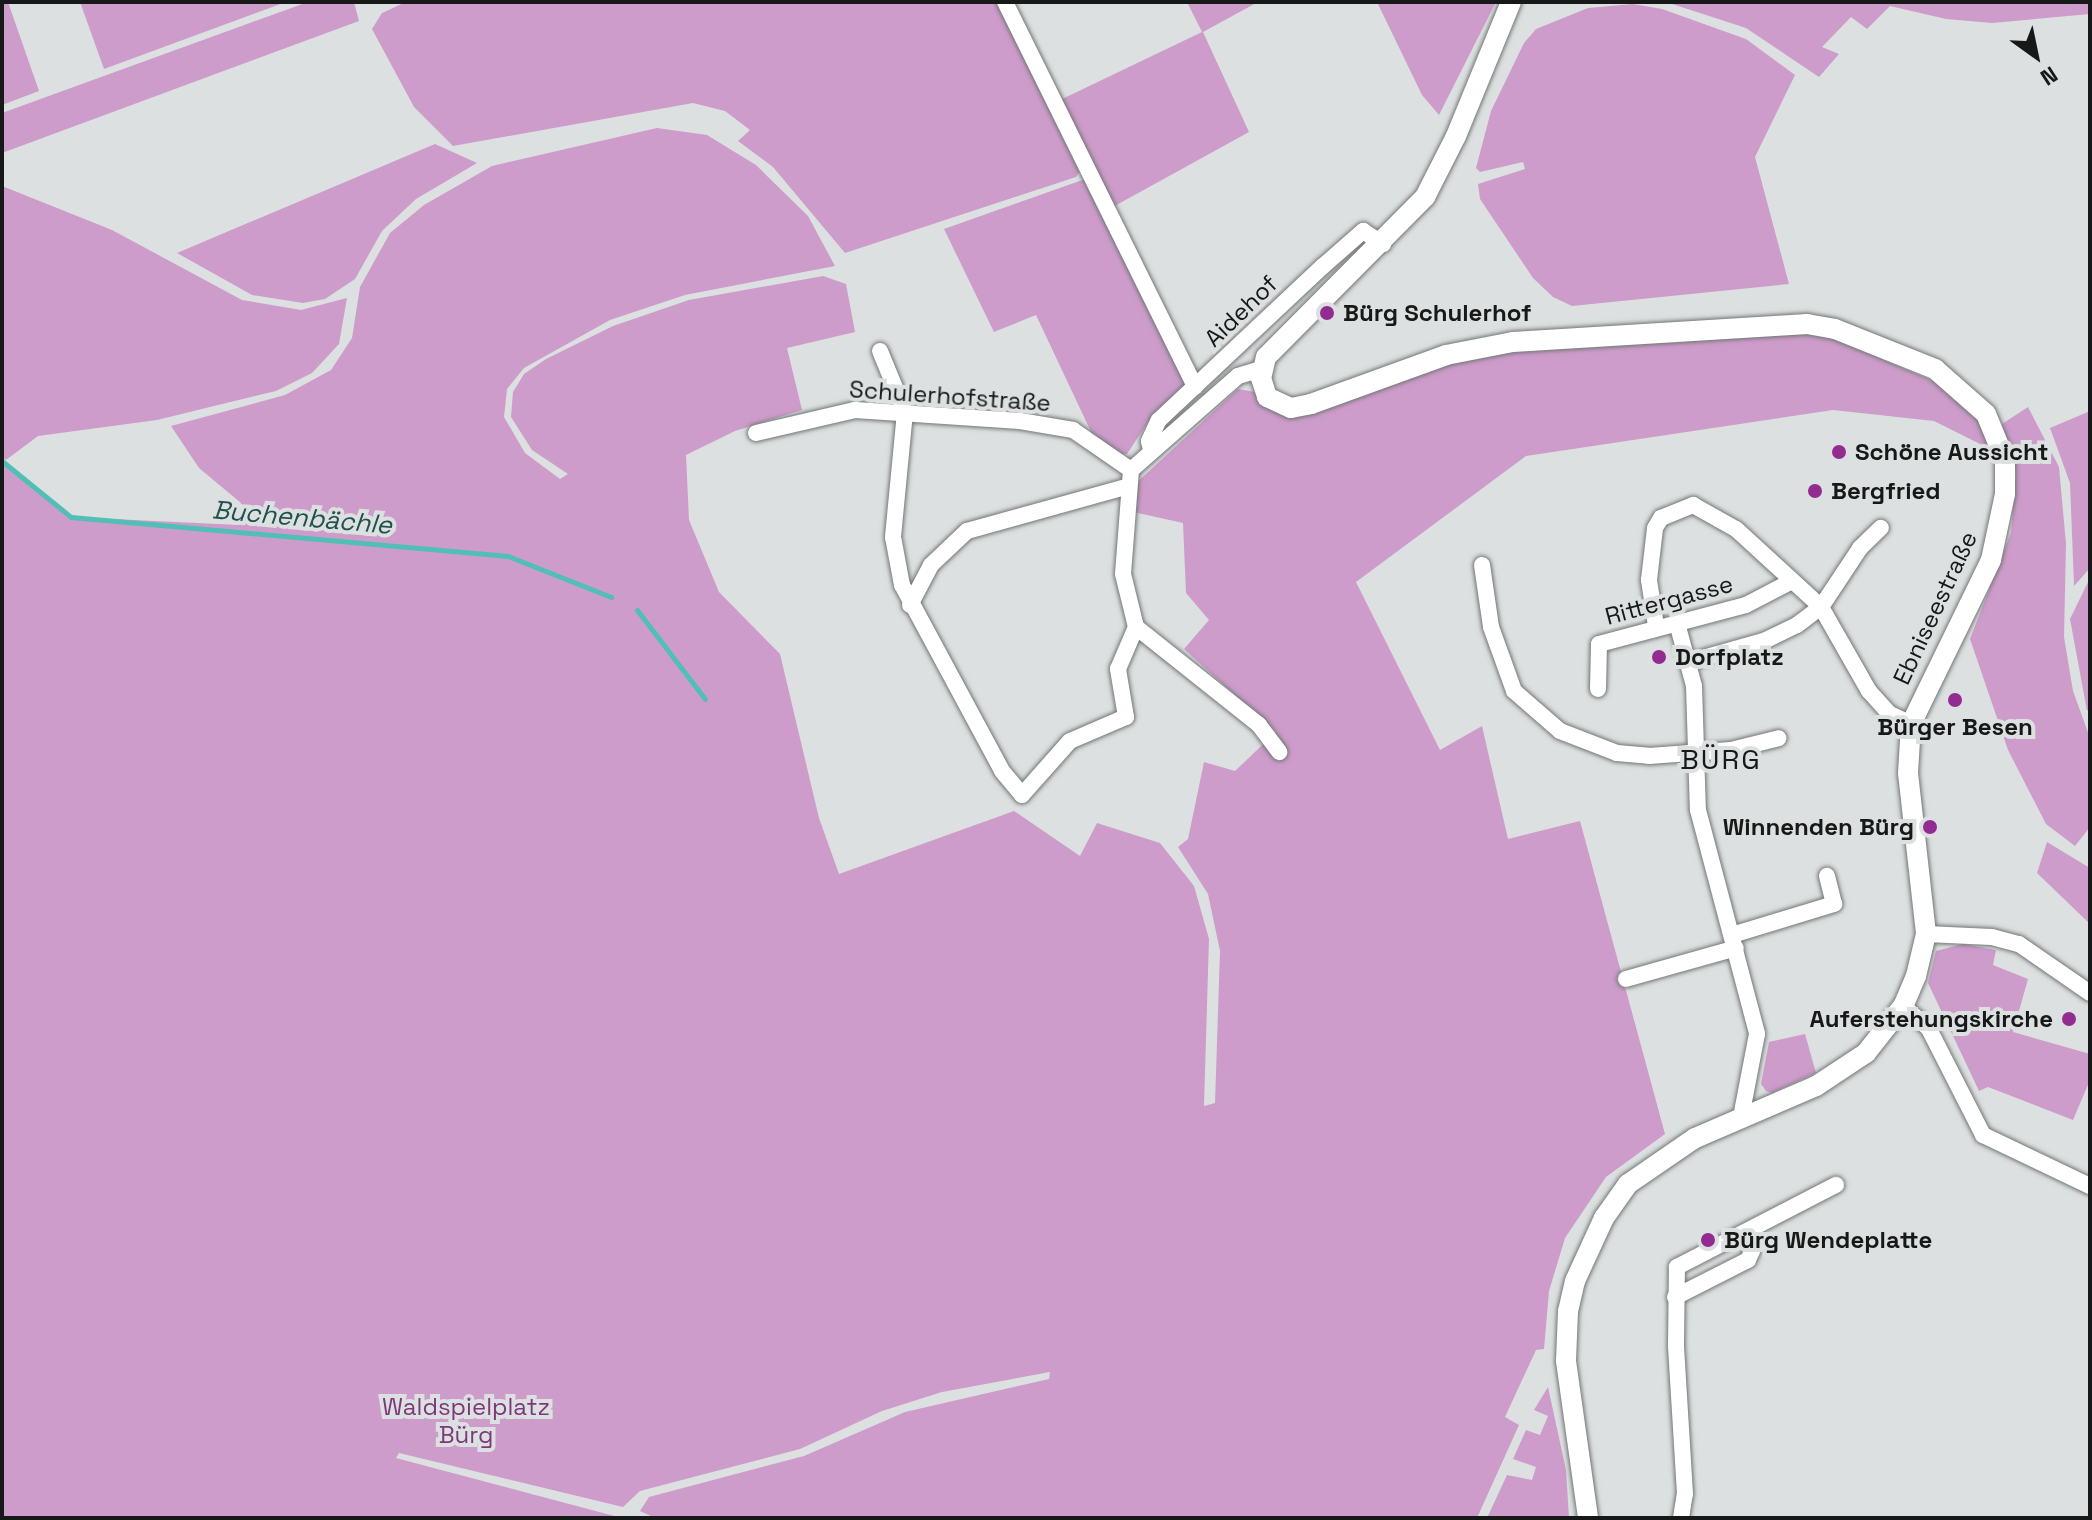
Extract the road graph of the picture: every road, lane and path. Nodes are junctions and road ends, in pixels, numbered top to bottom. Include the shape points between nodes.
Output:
1 (1005, 2) edge
2 (1511, 2) edge
3 (1383, 244) junction
4 (880, 351) dead end
5 (1261, 369) junction
6 (1195, 387) junction
7 (905, 412) junction
8 (756, 433) dead end
9 (1151, 450) junction
10 (1131, 470) junction
11 (1126, 487) junction
12 (1881, 528) dead end
13 (1482, 565) dead end
14 (1790, 582) junction
15 (910, 605) junction
16 (1821, 607) junction
17 (1677, 623) junction
18 (1656, 626) junction
19 (1136, 627) junction
20 (1689, 662) junction
21 (1598, 689) dead end
22 (1911, 724) junction
23 (1779, 738) dead end
24 (1279, 752) dead end
25 (1696, 754) junction
26 (1827, 876) dead end
27 (1926, 934) junction
28 (1734, 941) junction
29 (1626, 979) dead end
30 (2090, 993) edge
31 (1903, 1006) junction
32 (1741, 1117) junction
33 (1836, 1185) dead end
34 (2090, 1186) edge
35 (1745, 1232) junction
36 (1675, 1297) junction
37 (1588, 1518) edge
38 (1681, 1518) edge

1 - 6 street
2 - 3 street via 1438,175
3 - 5 street via 1266,357
3 - 6 street, Aidehof via 1363,231
4 - 7 street
5 - 9 street via 1238,376
5 - 22 street, Ebniseestraße via 1267,397 1291,408 1490,346 1779,323 1835,329 1935,369 1986,414 2005,460 2005,494 1991,560
6 - 9 street, Aidehof via 1159,420 1149,441
7 - 8 street, Schulerhofstraße via 831,412
7 - 10 street, Schulerhofstraße via 1073,430
7 - 15 street via 893,537
9 - 10 street
10 - 11 street
11 - 15 street via 967,531 931,565
11 - 19 street via 1123,574
12 - 16 street via 1860,548
13 - 25 street via 1501,662 1514,691 1532,710 1584,744 1617,753
14 - 16 street
14 - 17 street, Rittergasse via 1746,605
14 - 18 street via 1714,514 1693,505 1675,510 1655,528 1649,580
15 - 19 street via 1002,771 1022,795 1070,741 1126,717 1118,669
16 - 20 street via 1766,640
16 - 22 street via 1841,633 1869,691 1890,714
17 - 18 street, Rittergasse
17 - 20 street
18 - 21 street, Rittergasse via 1599,644
19 - 24 street via 1259,725
20 - 25 street
22 - 27 street, Ebniseestraße via 1908,773
23 - 25 street
25 - 28 street via 1698,810
26 - 28 street via 1834,904
27 - 30 street via 1992,937 2019,944
27 - 31 street, Ebniseestraße
28 - 29 street
28 - 32 street via 1757,1034
31 - 32 street, Ebniseestraße via 1866,1053 1841,1072
31 - 34 street via 1929,1029 1983,1135
32 - 37 street, Ebniseestraße via 1695,1138 1628,1184 1604,1218 1575,1281 1566,1361
33 - 35 street
35 - 36 street via 1680,1263
35 - 36 street via 1752,1251 1748,1260
36 - 38 street via 1685,1494

